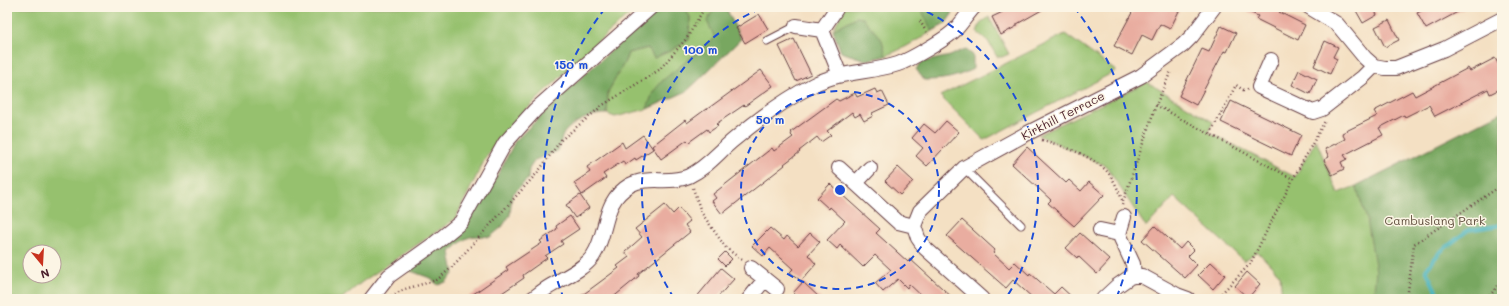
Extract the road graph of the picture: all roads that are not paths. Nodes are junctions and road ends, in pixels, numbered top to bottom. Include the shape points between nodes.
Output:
1 (651, 7) edge
2 (974, 7) edge
3 (1214, 7) edge
4 (1309, 7) edge
5 (836, 9) dead end
6 (1502, 19) edge
7 (796, 26) joint
8 (822, 30) junction
9 (767, 41) dead end
10 (1271, 60) dead end
11 (1374, 66) junction
12 (840, 75) junction
13 (839, 168) dead end
14 (870, 168) dead end
15 (964, 168) junction
16 (856, 183) junction
17 (1124, 217) road end
18 (1021, 225) dead end
19 (914, 226) junction
20 (1100, 230) dead end
21 (1119, 234) junction
22 (751, 268) road end
23 (1134, 276) junction
24 (765, 279) junction
25 (778, 289) dead end
26 (371, 299) edge
27 (532, 299) edge
28 (749, 299) edge
29 (982, 299) edge
30 (1103, 299) edge
31 (1188, 299) edge

1 - 26 street via 535,110 505,143 461,222 389,276
2 - 12 street via 947,38 900,63
3 - 15 street, Kirkhill Terrace via 1183,45 1141,76
4 - 11 street via 1337,24
5 - 8 street
6 - 11 street via 1444,49 1396,68
7 - 8 street
7 - 9 lane
8 - 12 street
10 - 11 street via 1259,87 1313,112 1322,109 1363,78
12 - 27 street via 814,85 780,106 729,143 706,166 689,176 670,181 644,181 630,185 611,205 592,257
13 - 16 street
14 - 16 street
15 - 18 lane
15 - 19 street, Kirkhill Terrace via 920,210
16 - 19 street via 898,222
17 - 21 street
19 - 29 street via 925,248
20 - 21 street
21 - 23 street via 1133,264
22 - 24 street
23 - 30 street via 1117,286
23 - 31 street via 1142,276
24 - 25 street
24 - 28 street

